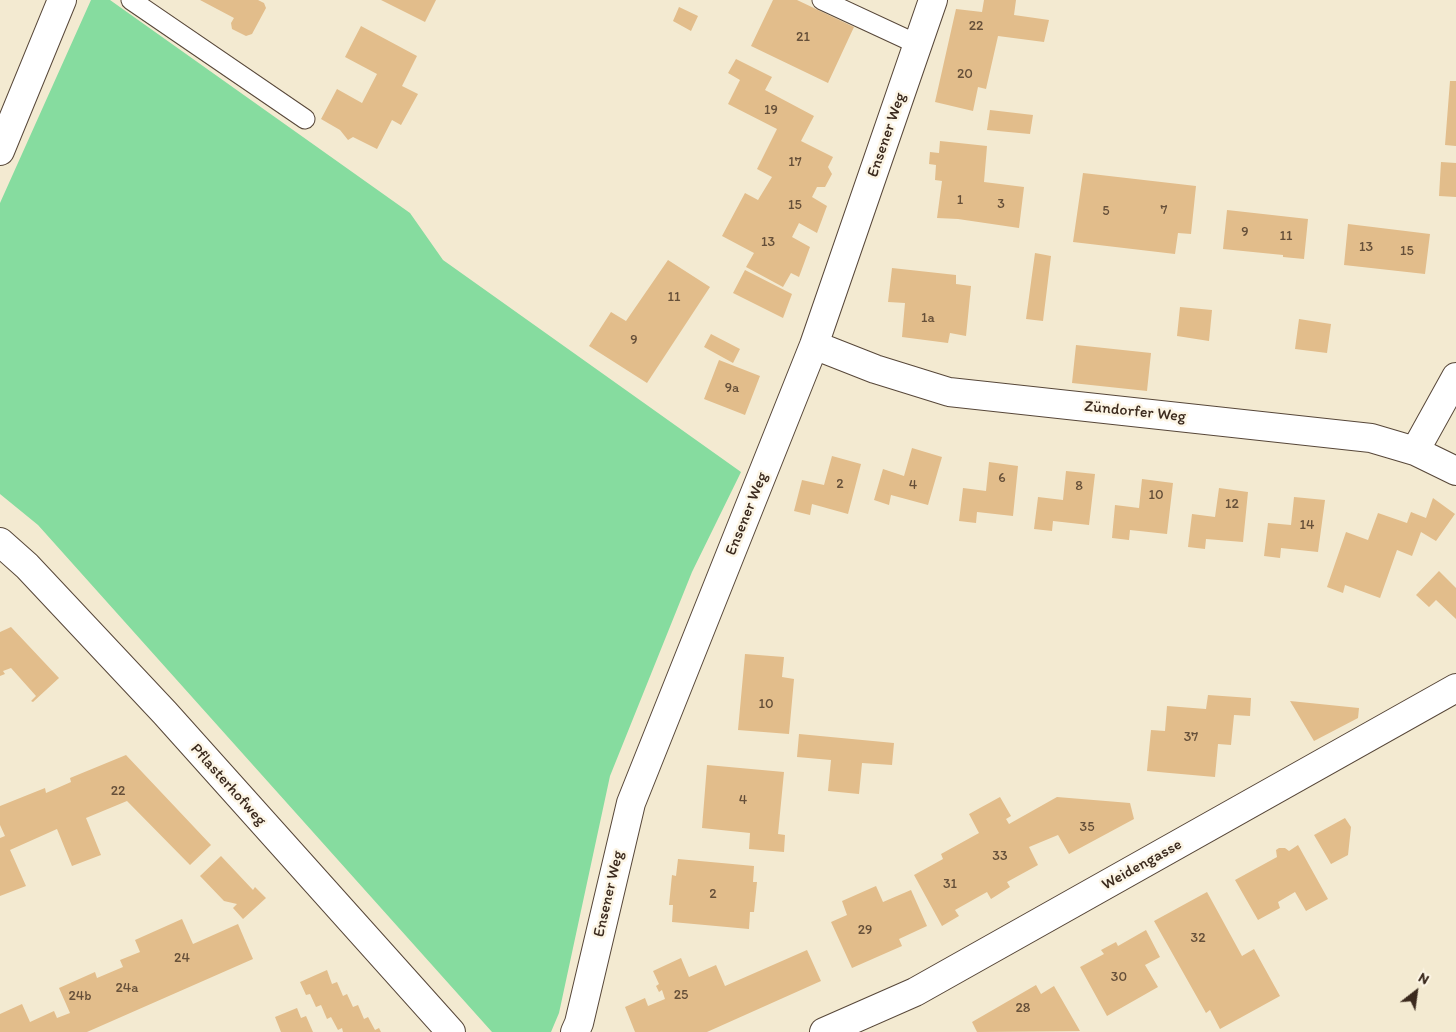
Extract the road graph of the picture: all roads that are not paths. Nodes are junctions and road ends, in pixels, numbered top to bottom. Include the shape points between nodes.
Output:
1 (62, 0) edge
2 (132, 0) edge
3 (822, 0) edge
4 (933, 0) edge
5 (919, 45) junction
6 (304, 119) dead end
7 (0, 151) edge
8 (814, 345) junction
9 (1456, 377) edge
10 (1415, 451) junction
11 (1456, 471) edge
12 (0, 542) edge
13 (1456, 688) edge
14 (451, 1032) edge
15 (575, 1032) edge
16 (824, 1032) edge

1 - 7 street
2 - 6 lane
3 - 5 lane
4 - 5 street, Ensener Weg
5 - 8 street, Ensener Weg
8 - 10 street, Zündorfer Weg via 875,369 949,392 1371,438
8 - 15 street, Ensener Weg via 631,803
9 - 10 street
10 - 11 street, Zündorfer Weg
12 - 14 street, Pflasterhofweg via 27,566 165,713
13 - 16 street, Weidengasse via 915,992

